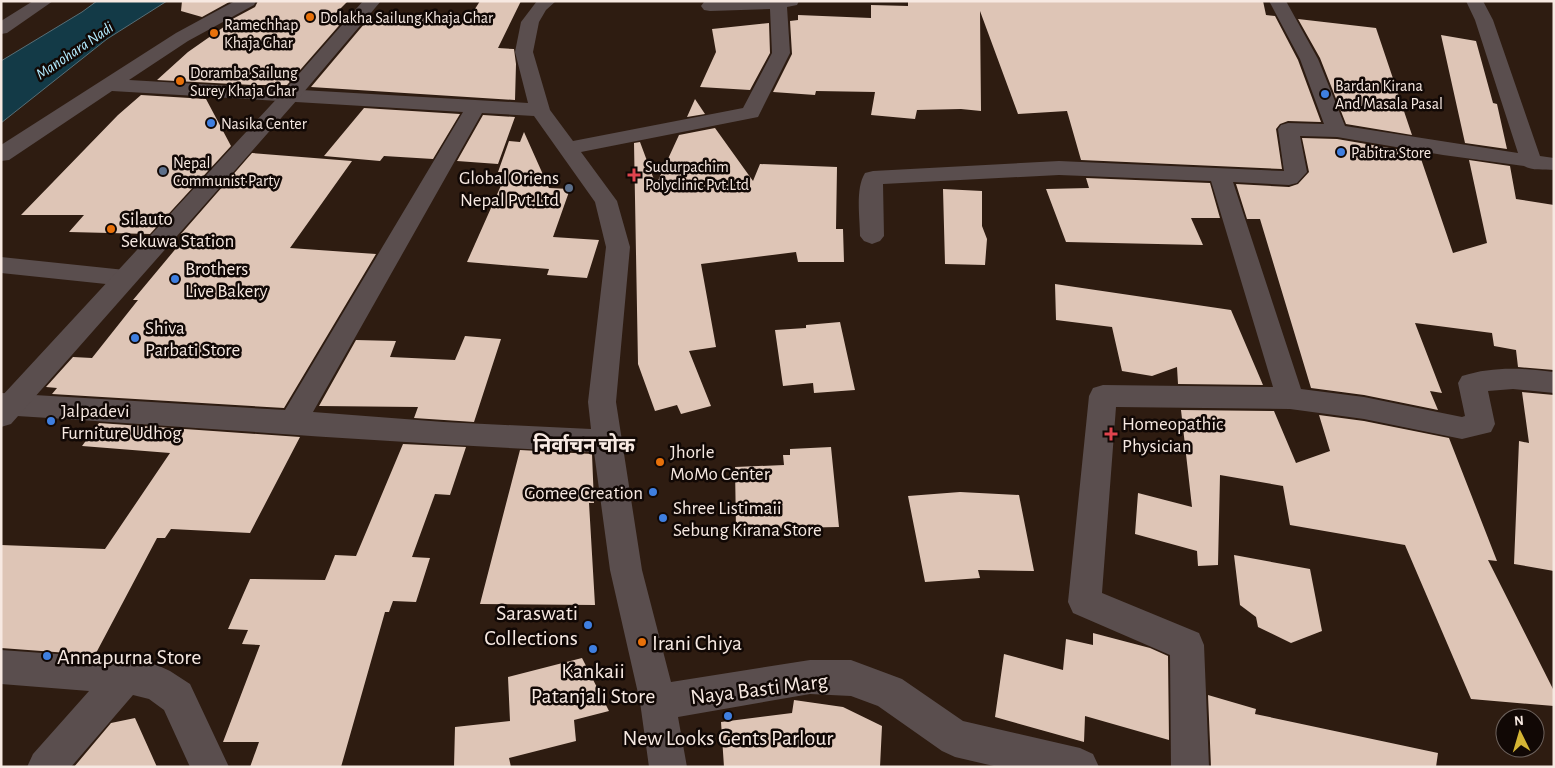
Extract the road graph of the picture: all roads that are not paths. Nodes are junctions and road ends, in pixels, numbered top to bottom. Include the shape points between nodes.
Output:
1 (45, 1) edge
2 (248, 1) edge
3 (373, 1) edge
4 (548, 1) edge
5 (1277, 1) edge
6 (1474, 1) edge
7 (784, 2) edge
8 (710, 6) dead end
9 (1, 29) edge
10 (108, 85) junction
11 (290, 96) junction
12 (476, 106) junction
13 (540, 110) junction
14 (1337, 131) junction
15 (568, 148) junction
16 (1, 155) edge
17 (1532, 163) junction
18 (1554, 164) edge
19 (1220, 175) junction
20 (872, 236) dead end
21 (1, 266) edge
22 (124, 278) junction
23 (1554, 383) edge
24 (1290, 398) junction
25 (5, 408) edge
26 (293, 422) junction
27 (607, 442) junction
28 (1, 667) edge
29 (126, 676) junction
30 (658, 702) junction
31 (46, 767) edge
32 (210, 767) edge
33 (668, 767) edge
34 (1080, 767) edge
35 (1190, 767) edge

1 - 9 street
2 - 10 street via 182,37
3 - 11 street
4 - 13 street via 530,22 524,52
5 - 14 street via 1309,59
6 - 17 street via 1484,20
7 - 8 street
7 - 15 street via 780,53 751,113
10 - 11 street
10 - 16 street
11 - 12 street
11 - 22 street
12 - 13 street
12 - 26 street
13 - 15 street
14 - 17 street
14 - 19 street via 1288,129 1296,172 1289,178
15 - 27 street via 606,201 618,247 602,402
17 - 18 street
19 - 20 street via 1059,168 873,178
19 - 24 street
21 - 22 street
22 - 25 street
23 - 24 street via 1489,379 1472,384 1481,424 1462,428 1364,408
24 - 35 street via 1103,396 1085,602 1187,645
25 - 26 street
26 - 27 street
27 - 30 street via 626,570
28 - 29 street
29 - 31 street
29 - 32 street via 157,683 177,697
30 - 33 street
30 - 34 street, Naya Basti Marg via 810,677 851,678 890,692 955,738

